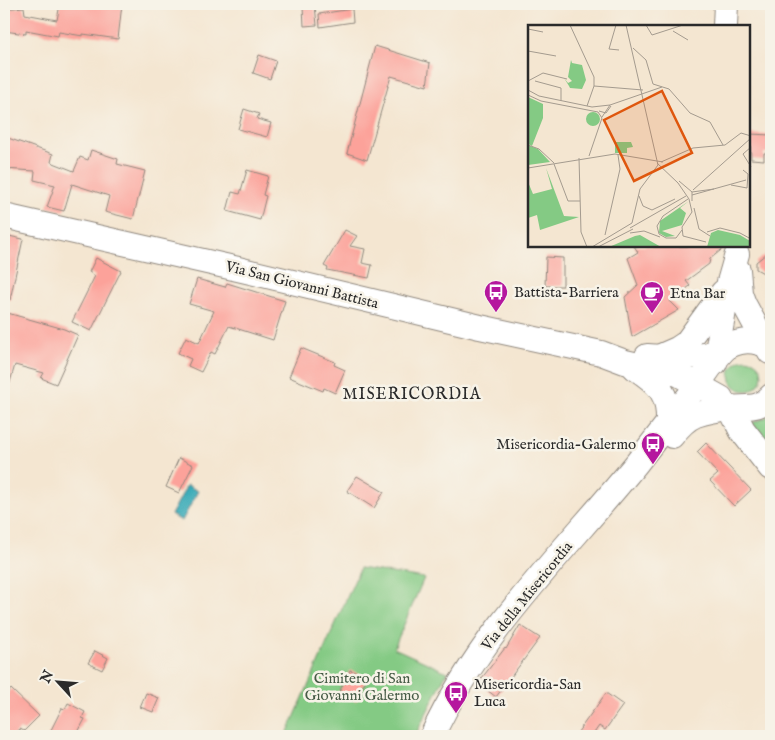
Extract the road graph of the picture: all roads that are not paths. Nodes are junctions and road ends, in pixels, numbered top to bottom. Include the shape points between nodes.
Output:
1 (726, 4) edge
2 (725, 25) edge
3 (4, 216) edge
4 (737, 250) edge
5 (729, 282) junction
6 (768, 343) edge
7 (601, 353) junction
8 (719, 354) junction
9 (658, 357) junction
10 (625, 362) junction
11 (698, 384) junction
12 (770, 398) edge
13 (727, 412) junction
14 (668, 422) junction
15 (635, 464) junction
16 (771, 468) edge
17 (432, 736) edge

1 - 2 main road
3 - 7 main road, Via San Giovanni Battista
4 - 5 main road
4 - 6 main road via 740,293
5 - 8 main road
5 - 9 main road via 686,343
6 - 8 main road via 752,340 733,344
7 - 9 main road
7 - 10 main road
8 - 9 main road
8 - 11 main road, Via della Misericordia
8 - 13 main road via 712,369 713,384
10 - 11 main road via 678,374
10 - 14 main road via 659,385 668,407
11 - 13 main road
11 - 14 main road, Via della Misericordia
12 - 13 main road via 754,408
13 - 15 main road via 695,416 682,424 662,447
13 - 16 highway
14 - 15 main road, Via della Misericordia
15 - 17 main road, Via della Misericordia via 492,637 455,690

